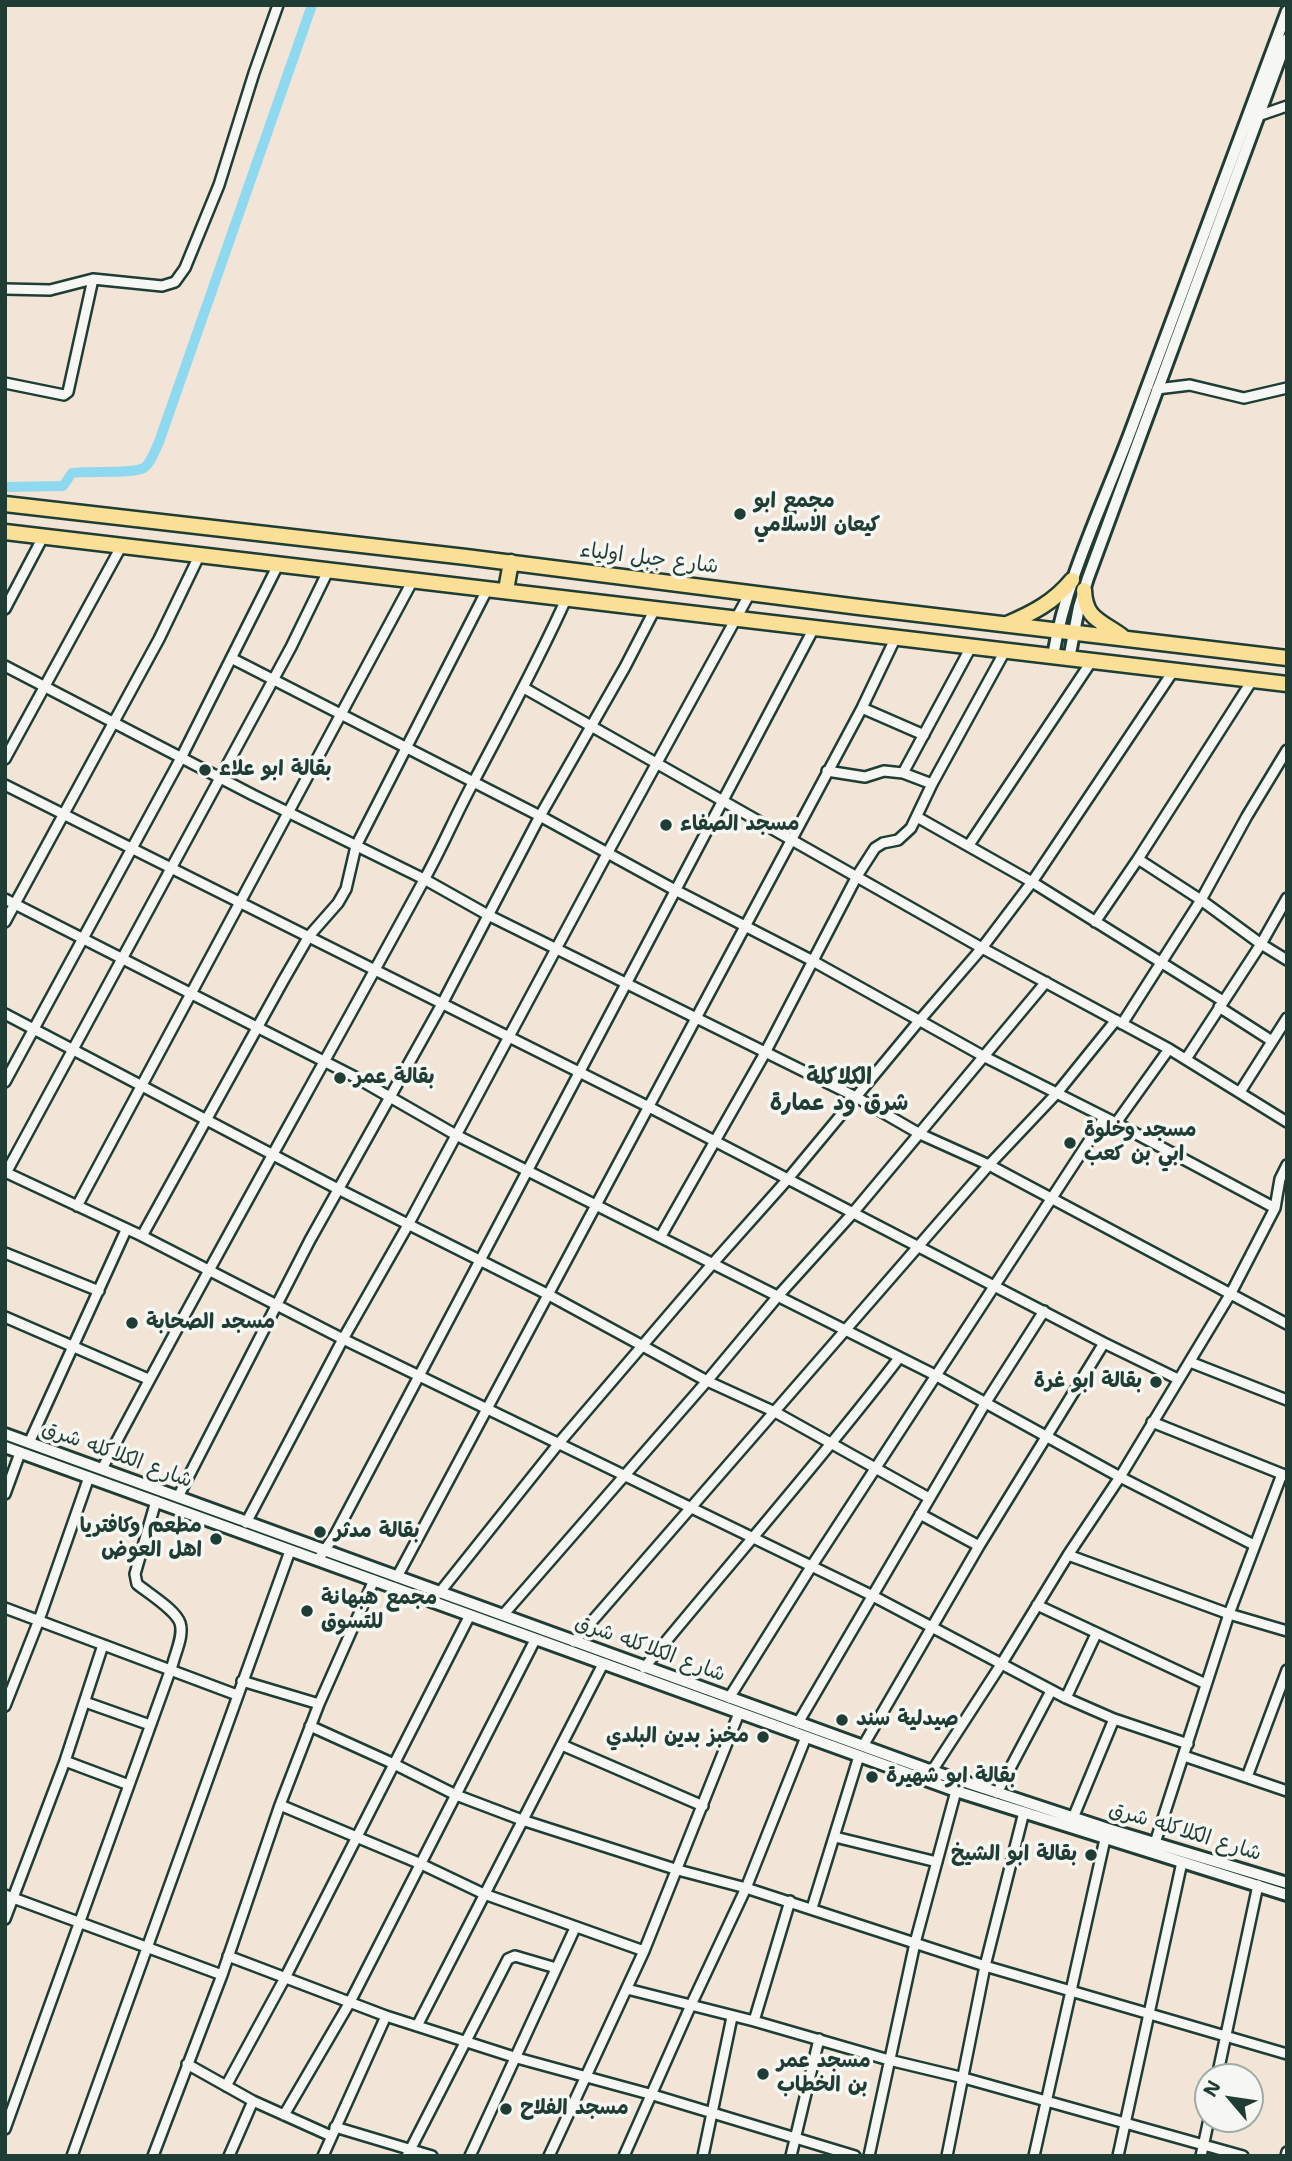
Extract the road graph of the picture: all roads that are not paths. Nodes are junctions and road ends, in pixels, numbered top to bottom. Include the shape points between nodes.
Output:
1 (278, 5) edge
2 (1287, 11) edge
3 (1287, 39) edge
4 (1287, 106) edge
5 (1258, 116) junction
6 (93, 279) junction
7 (5, 289) edge
8 (5, 383) edge
9 (1157, 388) junction
10 (1287, 388) edge
11 (1116, 483) junction
12 (5, 504) edge
13 (5, 532) edge
14 (43, 537) junction
15 (121, 545) junction
16 (200, 554) junction
17 (511, 562) junction
18 (279, 563) junction
19 (330, 569) junction
20 (413, 580) junction
21 (1072, 580) junction
22 (488, 588) junction
23 (506, 590) junction
24 (1084, 590) junction
25 (750, 593) junction
26 (567, 597) junction
27 (5, 609) edge
28 (655, 609) junction
29 (737, 618) junction
30 (1005, 624) junction
31 (814, 628) junction
32 (1057, 631) junction
33 (1074, 632) junction
34 (895, 639) junction
35 (1127, 640) junction
36 (971, 648) junction
37 (1005, 651) junction
38 (1053, 656) junction
39 (1287, 658) edge
40 (233, 659) junction
41 (1069, 659) junction
42 (1091, 662) junction
43 (5, 666) edge
44 (1174, 670) junction
45 (273, 679) junction
46 (1253, 679) junction
47 (1287, 684) edge
48 (44, 687) junction
49 (524, 688) junction
50 (862, 708) junction
51 (341, 714) junction
52 (113, 722) junction
53 (593, 726) junction
54 (924, 735) junction
55 (406, 747) junction
56 (1287, 750) edge
57 (181, 758) junction
58 (5, 759) edge
59 (657, 765) junction
60 (827, 771) junction
61 (903, 773) junction
62 (220, 778) junction
63 (473, 782) junction
64 (932, 784) junction
65 (5, 785) edge
66 (722, 802) junction
67 (288, 813) junction
68 (63, 815) junction
69 (540, 816) junction
70 (917, 817) junction
71 (791, 839) junction
72 (969, 845) junction
73 (356, 846) junction
74 (132, 848) junction
75 (608, 852) junction
76 (1138, 859) junction
77 (172, 868) junction
78 (857, 876) junction
79 (424, 879) junction
80 (1032, 882) junction
81 (675, 890) junction
82 (1287, 898) edge
83 (5, 899) edge
84 (1201, 900) junction
85 (240, 901) junction
86 (15, 904) junction
87 (488, 915) junction
88 (5, 922) edge
89 (1095, 922) junction
90 (746, 926) junction
91 (309, 936) junction
92 (83, 937) junction
93 (1261, 944) junction
94 (982, 948) junction
95 (557, 949) junction
96 (124, 958) junction
97 (811, 960) junction
98 (1287, 960) edge
99 (1161, 964) junction
100 (375, 969) junction
101 (1046, 982) junction
102 (627, 983) junction
103 (190, 992) junction
104 (442, 1004) junction
105 (1221, 1004) junction
106 (5, 1014) edge
107 (1287, 1018) edge
108 (696, 1019) junction
109 (919, 1021) junction
110 (1119, 1022) junction
111 (257, 1026) junction
112 (35, 1029) junction
113 (509, 1038) junction
114 (1272, 1041) junction
115 (74, 1049) junction
116 (1169, 1049) junction
117 (765, 1053) junction
118 (983, 1056) junction
119 (1185, 1059) junction
120 (325, 1062) junction
121 (580, 1072) junction
122 (5, 1082) edge
123 (140, 1084) junction
124 (1240, 1092) junction
125 (1057, 1093) junction
126 (390, 1097) junction
127 (856, 1097) junction
128 (649, 1107) junction
129 (1104, 1118) junction
130 (206, 1120) junction
131 (1287, 1122) edge
132 (1115, 1123) junction
133 (920, 1134) junction
134 (456, 1135) junction
135 (715, 1141) junction
136 (272, 1154) junction
137 (989, 1166) junction
138 (1287, 1166) edge
139 (528, 1169) junction
140 (6, 1172) edge
141 (787, 1180) junction
142 (1283, 1180) edge
143 (338, 1189) junction
144 (1050, 1198) junction
145 (598, 1204) junction
146 (76, 1206) junction
147 (1275, 1208) junction
148 (852, 1213) junction
149 (408, 1225) junction
150 (126, 1230) junction
151 (142, 1236) junction
152 (661, 1236) junction
153 (919, 1247) junction
154 (5, 1253) edge
155 (480, 1259) junction
156 (714, 1262) junction
157 (209, 1270) junction
158 (993, 1285) junction
159 (99, 1291) junction
160 (1231, 1293) junction
161 (549, 1295) junction
162 (778, 1296) junction
163 (277, 1304) junction
164 (1044, 1311) junction
165 (5, 1317) edge
166 (1286, 1321) edge
167 (844, 1331) junction
168 (343, 1339) junction
169 (1104, 1343) junction
170 (644, 1346) junction
171 (73, 1347) junction
172 (899, 1358) junction
173 (1190, 1362) junction
174 (418, 1374) junction
175 (935, 1375) junction
176 (148, 1379) junction
177 (1178, 1379) junction
178 (707, 1381) junction
179 (1287, 1401) edge
180 (986, 1402) junction
181 (488, 1410) junction
182 (775, 1412) junction
183 (1153, 1422) junction
184 (5, 1434) edge
185 (1046, 1435) junction
186 (29, 1443) junction
187 (559, 1443) junction
188 (834, 1444) junction
189 (5, 1447) edge
190 (20, 1453) junction
191 (876, 1467) junction
192 (102, 1469) junction
193 (1284, 1475) edge
194 (89, 1477) junction
195 (624, 1477) junction
196 (1121, 1477) junction
197 (5, 1494) edge
198 (178, 1497) junction
199 (929, 1498) junction
200 (156, 1501) junction
201 (690, 1508) junction
202 (919, 1514) junction
203 (246, 1523) junction
204 (752, 1536) junction
205 (1254, 1545) junction
206 (979, 1546) junction
207 (290, 1551) junction
208 (1068, 1555) junction
209 (321, 1556) junction
210 (811, 1567) junction
211 (397, 1577) junction
212 (373, 1580) junction
213 (440, 1592) junction
214 (871, 1595) junction
215 (1037, 1605) junction
216 (5, 1608) edge
217 (1229, 1614) junction
218 (470, 1615) junction
219 (503, 1615) junction
220 (39, 1620) junction
221 (933, 1628) junction
222 (1287, 1631) edge
223 (1096, 1634) junction
224 (536, 1640) junction
225 (574, 1642) junction
226 (103, 1645) junction
227 (1002, 1663) junction
228 (603, 1664) junction
229 (644, 1668) junction
230 (1287, 1670) edge
231 (170, 1671) junction
232 (242, 1681) junction
233 (1206, 1684) junction
234 (1051, 1691) junction
235 (237, 1695) junction
236 (729, 1698) junction
237 (1066, 1698) junction
238 (85, 1702) junction
239 (319, 1704) junction
240 (5, 1706) edge
241 (739, 1713) junction
242 (1114, 1719) junction
243 (798, 1723) junction
244 (150, 1725) junction
245 (310, 1727) junction
246 (806, 1737) junction
247 (1188, 1744) junction
248 (562, 1745) junction
249 (861, 1751) junction
250 (1184, 1756) junction
251 (65, 1761) junction
252 (394, 1764) junction
253 (932, 1771) junction
254 (1247, 1777) junction
255 (129, 1785) junction
256 (956, 1791) junction
257 (1287, 1791) edge
258 (997, 1793) junction
259 (456, 1795) junction
260 (280, 1805) junction
261 (703, 1806) junction
262 (1024, 1812) junction
263 (1073, 1818) junction
264 (522, 1820) junction
265 (358, 1837) junction
266 (835, 1837) junction
267 (1105, 1839) junction
268 (1155, 1843) junction
269 (1182, 1861) junction
270 (937, 1862) junction
271 (421, 1864) junction
272 (678, 1870) junction
273 (1287, 1883) edge
274 (1258, 1885) junction
275 (746, 1888) junction
276 (484, 1894) junction
277 (1287, 1895) edge
278 (9, 1896) edge
279 (790, 1901) junction
280 (812, 1909) junction
281 (5, 1919) edge
282 (79, 1923) junction
283 (575, 1928) junction
284 (915, 1943) junction
285 (147, 1948) junction
286 (645, 1951) junction
287 (228, 1956) junction
288 (985, 1966) junction
289 (556, 1968) junction
290 (222, 1975) junction
291 (286, 1976) junction
292 (626, 1989) junction
293 (1070, 1991) junction
294 (350, 2002) junction
295 (691, 2005) junction
296 (1148, 2013) junction
297 (386, 2017) junction
298 (732, 2017) junction
299 (754, 2021) junction
300 (417, 2026) junction
301 (1226, 2036) junction
302 (819, 2039) junction
303 (465, 2041) junction
304 (1287, 2053) edge
305 (517, 2058) junction
306 (890, 2060) junction
307 (1220, 2063) edge
308 (187, 2064) junction
309 (586, 2077) junction
310 (964, 2078) junction
311 (226, 2086) junction
312 (5, 2091) edge
313 (18, 2095) junction
314 (653, 2095) junction
315 (1046, 2100) junction
316 (253, 2101) junction
317 (712, 2114) junction
318 (284, 2115) junction
319 (1125, 2122) junction
320 (5, 2129) edge
321 (333, 2132) junction
322 (1206, 2133) edge
323 (795, 2138) junction
324 (1203, 2145) junction
325 (409, 2152) edge
326 (72, 2156) edge
327 (153, 2156) edge
328 (229, 2156) edge
329 (323, 2156) edge
330 (432, 2156) edge
331 (471, 2156) edge
332 (549, 2156) edge
333 (624, 2156) edge
334 (703, 2156) edge
335 (791, 2156) edge
336 (855, 2156) edge
337 (869, 2156) edge
338 (947, 2156) edge
339 (1034, 2156) edge
340 (1118, 2156) edge
341 (1201, 2156) edge
342 (1243, 2156) edge

1 - 6 street via 219,185 181,275 162,286
2 - 11 street
3 - 5 street
4 - 5 street
5 - 9 street
6 - 7 street via 50,290
6 - 8 street via 68,392 64,395
9 - 10 street via 1190,385 1244,398
9 - 11 street
11 - 21 street
11 - 24 street
12 - 17 highway, شارع جبل اولياء
13 - 14 highway
14 - 15 highway
14 - 27 street
15 - 16 highway
15 - 48 street
16 - 18 highway
16 - 52 street
17 - 23 highway
17 - 25 highway, شارع جبل اولياء
18 - 19 highway
18 - 40 street
19 - 20 highway
19 - 45 street
20 - 22 highway
20 - 51 street
21 - 30 highway via 1034,612
21 - 32 street
22 - 23 highway
22 - 55 street
23 - 26 highway
24 - 33 street
24 - 35 highway via 1091,614
25 - 29 street
25 - 30 highway, شارع جبل اولياء
26 - 28 highway
26 - 49 street
28 - 29 highway
28 - 53 street
29 - 31 highway
29 - 59 street
30 - 32 highway, شارع جبل اولياء
31 - 34 highway
31 - 66 street
32 - 33 highway, شارع جبل اولياء
32 - 38 street
33 - 35 highway, شارع جبل اولياء
33 - 41 street
34 - 36 highway
34 - 50 street
35 - 39 highway, شارع جبل اولياء
36 - 37 highway
36 - 54 street
37 - 38 highway
37 - 64 street
38 - 41 highway
40 - 45 street
40 - 57 street
41 - 42 highway
42 - 44 highway
42 - 72 street
43 - 48 street
44 - 46 highway
44 - 80 street
45 - 51 street
45 - 62 street
46 - 47 highway
46 - 76 street
48 - 52 street
48 - 58 street
49 - 53 street
49 - 63 street
50 - 54 street
50 - 60 street
51 - 55 street
51 - 67 street
52 - 57 street
52 - 68 street
53 - 59 street
53 - 69 street
54 - 61 street
55 - 63 street
55 - 73 street
56 - 84 street
57 - 62 street
57 - 74 street
59 - 66 street
59 - 75 street
60 - 61 street via 865,777 884,771
60 - 71 street
61 - 64 street
62 - 67 street
62 - 77 street
63 - 69 street
63 - 79 street
64 - 70 street
65 - 68 street
66 - 71 street
66 - 81 street
67 - 73 street
67 - 85 street
68 - 74 street
68 - 86 street
69 - 75 street
69 - 87 street
70 - 72 street
70 - 78 street via 898,841 875,848
71 - 78 street
71 - 90 street
72 - 80 street
73 - 79 street
73 - 91 street via 338,903
74 - 77 street
74 - 92 street
75 - 81 street
75 - 95 street
76 - 84 street
76 - 89 street
77 - 85 street
77 - 96 street
78 - 94 street
78 - 97 street
79 - 87 street
79 - 100 street
80 - 89 street
80 - 94 street
81 - 90 street
81 - 102 street
82 - 93 street
83 - 86 street
84 - 93 street
84 - 99 street
85 - 91 street
85 - 103 street
86 - 88 street
86 - 92 street
87 - 95 street
87 - 104 street
89 - 99 street
90 - 97 street
90 - 108 street
91 - 100 street
91 - 111 street
92 - 96 street
92 - 112 street
93 - 98 street
93 - 105 street
94 - 101 street
94 - 109 street
95 - 102 street
95 - 113 street
96 - 103 street
96 - 115 street
97 - 109 street
97 - 117 street
99 - 105 street
99 - 110 street
100 - 104 street
100 - 120 street
101 - 110 street
101 - 118 street
102 - 108 street
102 - 121 street
103 - 111 street
103 - 123 street
104 - 113 street
104 - 126 street
105 - 114 street
105 - 119 street
106 - 112 street
107 - 114 street
108 - 117 street
108 - 128 street
109 - 118 street
109 - 127 street
110 - 116 street
110 - 125 street
111 - 120 street
111 - 130 street
112 - 115 street
112 - 122 street
113 - 121 street
113 - 134 street
114 - 124 street
115 - 123 street
115 - 140 street
116 - 119 street
116 - 132 street
117 - 127 street
117 - 135 street
118 - 125 street
118 - 133 street
119 - 124 street
120 - 126 street
120 - 136 street
121 - 128 street
121 - 139 street
123 - 130 street
123 - 146 street
124 - 131 street
125 - 129 street
125 - 137 street
126 - 134 street
126 - 143 street
127 - 133 street
127 - 141 street
128 - 135 street
128 - 145 street
129 - 132 street
129 - 144 street
130 - 136 street
130 - 151 street
132 - 147 street
133 - 137 street
133 - 148 street
134 - 139 street
134 - 149 street
135 - 141 street
135 - 152 street
136 - 143 street
136 - 157 street
137 - 144 street
137 - 153 street
138 - 142 street
139 - 145 street
139 - 155 street
140 - 146 street
141 - 148 street
141 - 156 street
142 - 147 street
143 - 149 street
143 - 163 street
144 - 158 street
144 - 160 street
145 - 152 street
145 - 161 street
146 - 150 street
147 - 160 street
148 - 153 street
148 - 162 street
149 - 155 street
149 - 168 street
150 - 151 street
150 - 159 street
151 - 157 street
152 - 156 street
153 - 158 street
153 - 167 street
154 - 159 street
155 - 161 street
155 - 174 street
156 - 162 street
156 - 170 street
157 - 163 street
157 - 176 street
158 - 164 street
158 - 175 street
159 - 171 street
160 - 166 street
160 - 173 street
161 - 170 street
161 - 181 street
162 - 167 street
162 - 178 street
163 - 168 street
163 - 198 street
164 - 169 street
164 - 180 street
165 - 171 street
167 - 172 street
167 - 182 street
168 - 174 street
168 - 203 street
169 - 177 street
169 - 185 street
170 - 178 street
170 - 187 street
171 - 176 street
171 - 186 street
172 - 175 street
172 - 188 street
173 - 177 street
173 - 179 street
174 - 181 street
174 - 209 street
175 - 180 street
175 - 191 street
176 - 192 street
177 - 183 street
178 - 182 street
178 - 195 street
180 - 185 street
180 - 199 street
181 - 187 street
181 - 211 street
182 - 188 street
182 - 201 street
183 - 193 street
183 - 196 street
184 - 186 street, شارع الكلاكله شرق
185 - 196 street
185 - 206 street
186 - 192 street, شارع الكلاكله شرق
187 - 195 street
187 - 213 street
188 - 191 street
188 - 204 street
189 - 190 street, شارع الكلاكله شرق
190 - 194 street, شارع الكلاكله شرق
190 - 197 street
191 - 199 street
191 - 210 street
192 - 198 street, شارع الكلاكله شرق
193 - 205 street
194 - 200 street, شارع الكلاكله شرق
194 - 220 street
195 - 201 street
195 - 219 street
196 - 205 street
196 - 208 street
198 - 203 street, شارع الكلاكله شرق
199 - 202 street
200 - 207 street, شارع الكلاكله شرق
200 - 231 street via 135,1574 137,1584 180,1623
201 - 204 street
201 - 225 street
202 - 206 street
202 - 214 street
203 - 209 street, شارع الكلاكله شرق
204 - 210 street
204 - 229 street
205 - 217 street
206 - 221 street
207 - 209 street, شارع الكلاكله شرق
207 - 232 street
208 - 215 street
208 - 217 street
209 - 211 street, شارع الكلاكله شرق
209 - 212 street, شارع الكلاكله شرق
210 - 214 street
210 - 236 street
211 - 213 street, شارع الكلاكله شرق
212 - 218 street, شارع الكلاكله شرق
212 - 239 street
213 - 219 street, شارع الكلاكله شرق
214 - 221 street
214 - 243 street
215 - 223 street
215 - 227 street
216 - 220 street
217 - 222 street
217 - 233 street
218 - 224 street, شارع الكلاكله شرق
218 - 252 street
219 - 225 street, شارع الكلاكله شرق
220 - 226 street
220 - 240 street
221 - 227 street
221 - 249 street
223 - 233 street
223 - 237 street
224 - 228 street, شارع الكلاكله شرق
224 - 259 street
225 - 229 street, شارع الكلاكله شرق
226 - 231 street
226 - 238 street
227 - 234 street
227 - 253 street
228 - 241 street, شارع الكلاكله شرق
228 - 248 street
229 - 236 street, شارع الكلاكله شرق
230 - 254 street
231 - 235 street
231 - 244 street
232 - 235 street
232 - 239 street
233 - 247 street
234 - 237 street
234 - 258 street
235 - 285 street
236 - 243 street, شارع الكلاكله شرق
237 - 242 street
238 - 244 street
238 - 251 street
239 - 245 street
241 - 246 street, شارع الكلاكله شرق
241 - 261 street
242 - 247 street
242 - 263 street
243 - 249 street, شارع الكلاكله شرق
244 - 255 street
245 - 252 street
245 - 260 street
246 - 249 street, شارع الكلاكله شرق
246 - 275 street
247 - 250 street
248 - 261 street
248 - 264 street
249 - 253 street, شارع الكلاكله شرق
249 - 256 street, شارع الكلاكله شرق
249 - 266 street
250 - 254 street
250 - 268 street
251 - 255 street
251 - 278 street
252 - 259 street
252 - 265 street
253 - 258 street, شارع الكلاكله شرق
254 - 257 street
255 - 282 street
256 - 262 street, شارع الكلاكله شرق
256 - 270 street
258 - 263 street, شارع الكلاكله شرق
259 - 264 street
259 - 271 street
260 - 265 street
260 - 287 street
261 - 272 street
262 - 267 street, شارع الكلاكله شرق
262 - 288 street
263 - 268 street, شارع الكلاكله شرق
264 - 272 street
264 - 276 street
265 - 271 street
265 - 291 street
266 - 270 street
266 - 280 street
267 - 269 street, شارع الكلاكله شرق
267 - 293 street
268 - 273 street, شارع الكلاكله شرق
269 - 274 street, شارع الكلاكله شرق
269 - 296 street
270 - 284 street
271 - 276 street
271 - 294 street
272 - 275 street
272 - 286 street
274 - 277 street, شارع الكلاكله شرق
274 - 301 street
275 - 279 street
275 - 295 street
276 - 283 street
276 - 300 street
278 - 281 street
278 - 282 street
279 - 280 street
279 - 299 street
280 - 284 street
282 - 285 street
282 - 313 street
283 - 286 street
283 - 289 street
284 - 288 street
284 - 306 street
285 - 290 street
285 - 326 street
286 - 292 street
287 - 290 street
287 - 291 street
288 - 293 street
288 - 310 street
289 - 303 street via 511,1956
289 - 305 street
290 - 308 street
291 - 294 street
291 - 311 street
292 - 295 street
292 - 309 street
293 - 296 street
293 - 315 street
294 - 297 street
294 - 318 street
295 - 298 street
295 - 314 street
296 - 301 street
296 - 319 street
297 - 300 street
297 - 321 street
298 - 299 street
298 - 317 street
299 - 302 street
300 - 303 street
301 - 304 street
301 - 307 street
302 - 306 street
302 - 323 street
303 - 305 street
303 - 325 street
305 - 309 street
305 - 331 street
306 - 310 street
306 - 337 street
308 - 311 street
308 - 327 street
309 - 314 street
309 - 332 street
310 - 315 street
310 - 338 street
311 - 316 street
312 - 313 street
313 - 320 street
314 - 317 street
314 - 333 street
315 - 319 street
315 - 339 street
316 - 318 street
316 - 328 street
317 - 323 street
317 - 334 street
318 - 321 street
319 - 324 street
319 - 340 street
321 - 325 street
321 - 329 street
322 - 324 street
323 - 335 street
323 - 336 street
324 - 341 street
324 - 342 street
325 - 330 street

